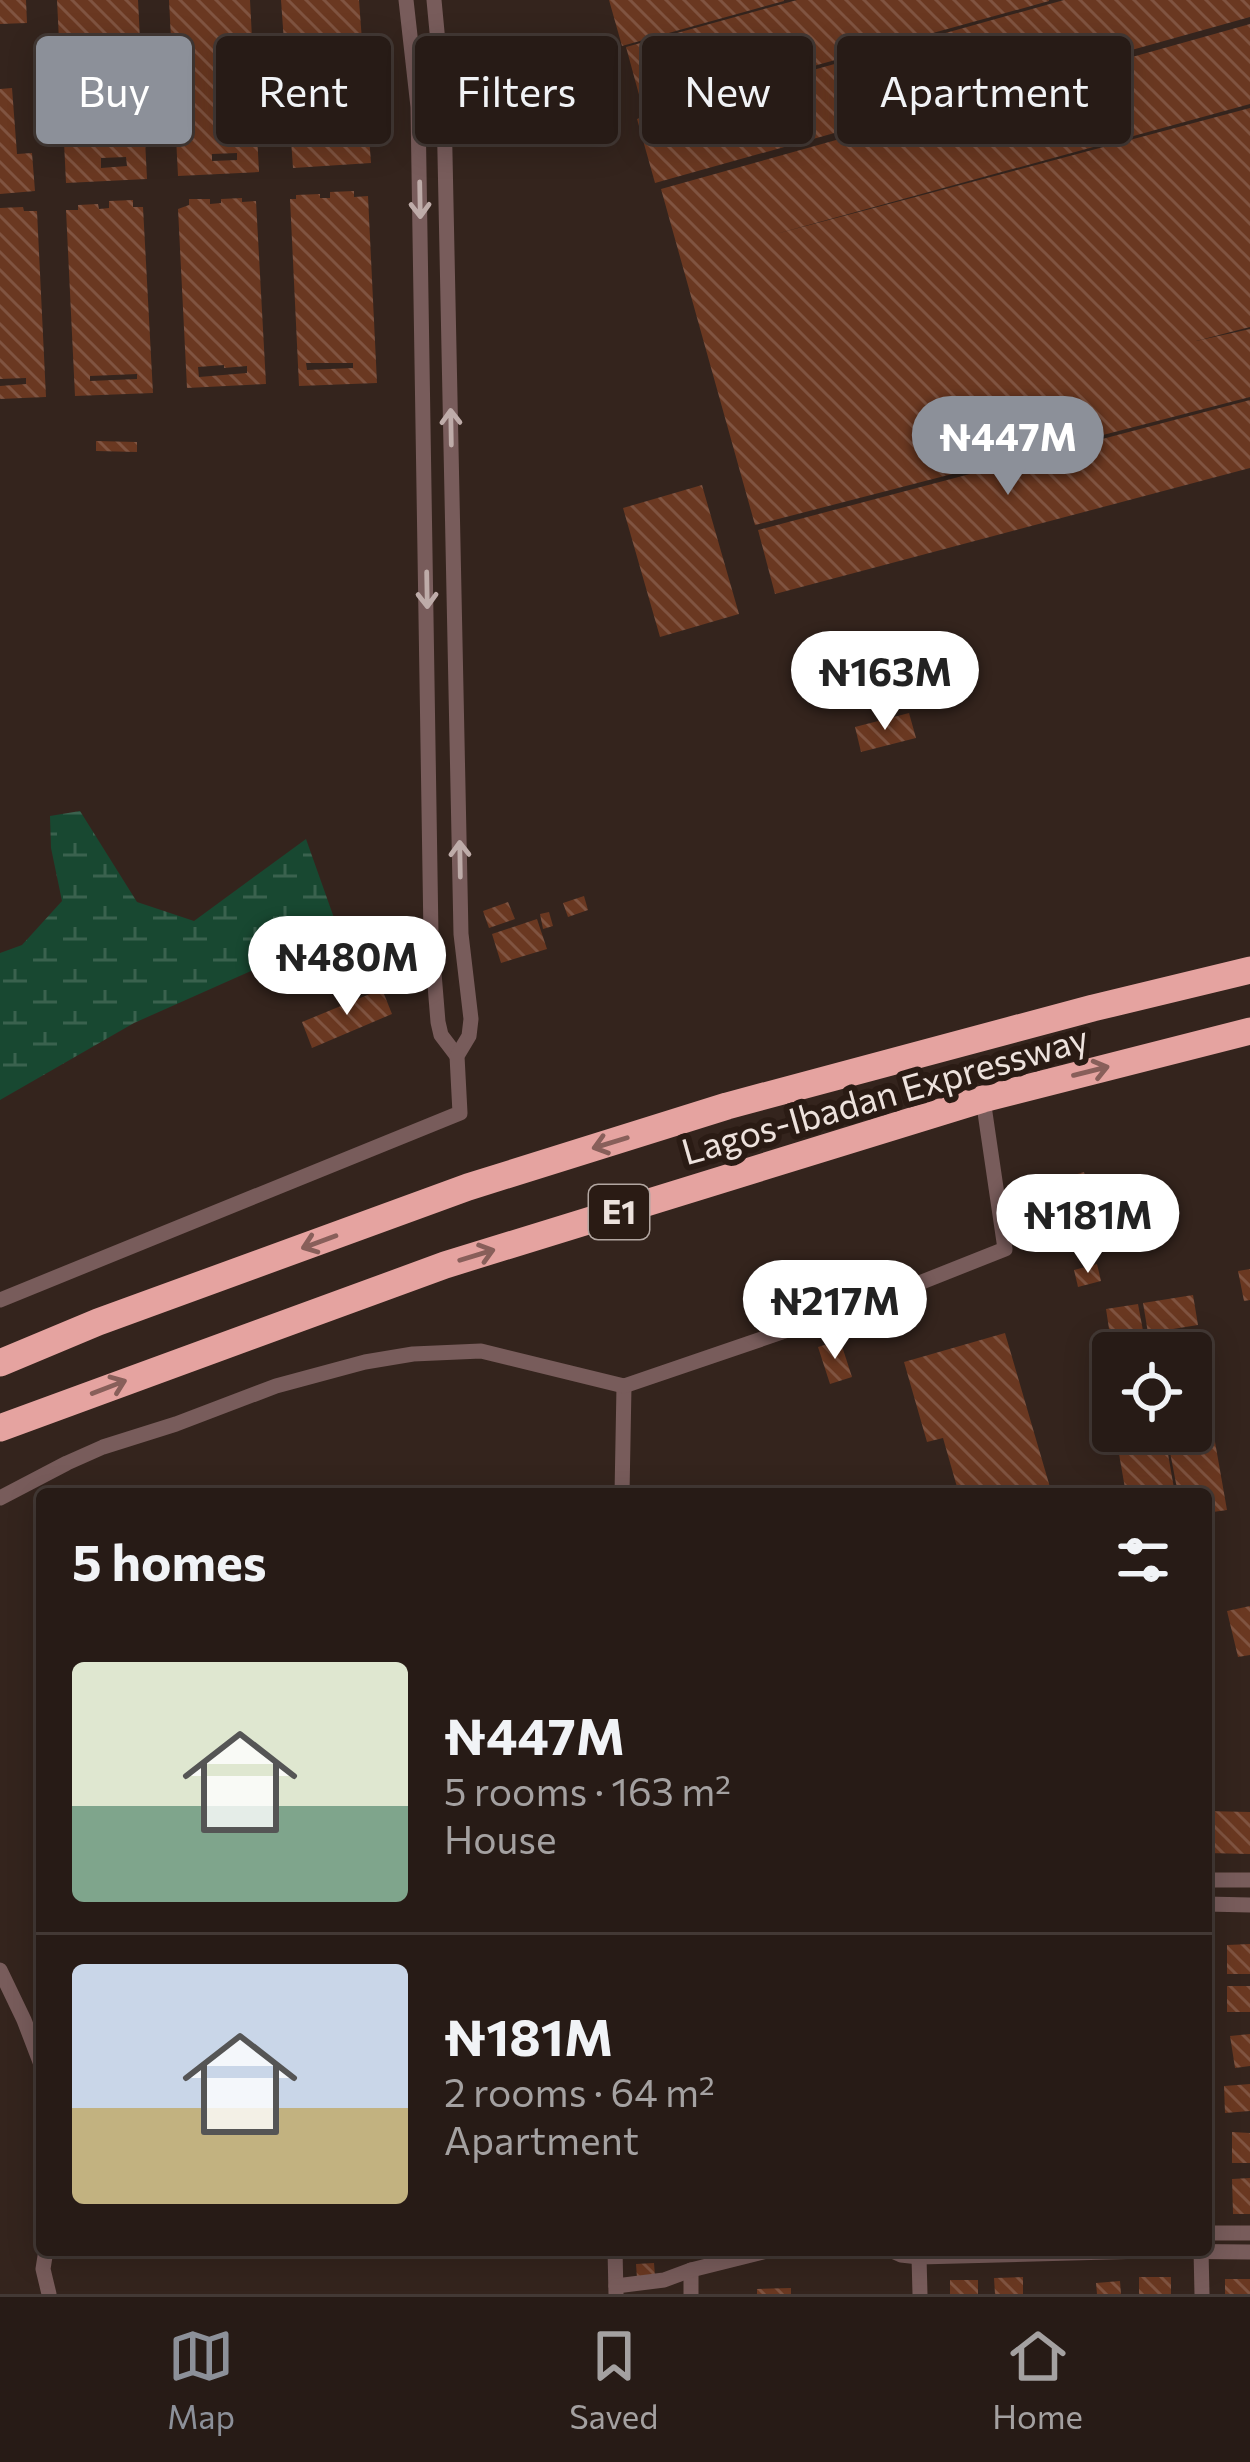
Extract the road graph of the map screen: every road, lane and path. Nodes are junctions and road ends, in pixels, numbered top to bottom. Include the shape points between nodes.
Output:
1 (406, 0) edge
2 (434, 0) edge
3 (1250, 970) edge
4 (1250, 1031) edge
5 (457, 1056) junction
6 (983, 1099) junction
7 (0, 1300) edge
8 (0, 1363) edge
9 (624, 1386) junction
10 (0, 1428) edge
11 (622, 1488) edge
12 (0, 1498) edge
13 (1212, 1880) edge
14 (1250, 1880) edge
15 (1212, 1904) edge
16 (1250, 1905) edge
17 (0, 1970) edge
18 (36, 2051) edge
19 (1212, 2233) edge
20 (1250, 2233) edge
21 (1212, 2251) edge
22 (1250, 2252) edge
23 (45, 2256) edge
24 (615, 2256) edge
25 (750, 2256) edge
26 (910, 2256) edge
27 (966, 2256) edge
28 (1201, 2256) edge
29 (919, 2257) junction
30 (691, 2270) junction
31 (616, 2290) edge
32 (49, 2294) edge
33 (691, 2294) edge
34 (920, 2294) edge
35 (1202, 2294) edge

1 -> 5 street via 418,107 431,936 438,1022
5 -> 2 street via 471,1019 461,934 444,106
3 -> 8 highway, Lagos-Ibadan Expressway / E1 via 727,1106 468,1187
6 -> 4 highway, Lagos-Ibadan Expressway / E1
5 - 7 street via 460,1113
6 - 9 street via 1005,1249
10 -> 6 highway, Lagos-Ibadan Expressway / E1 via 445,1265
9 - 11 street
9 - 12 street via 481,1351 364,1362 103,1447
13 - 14 street
15 - 16 street
17 - 18 street
19 - 20 street
21 - 22 street
23 - 32 street
24 - 31 street
25 - 30 street
26 - 29 street
27 - 29 street
28 - 35 street
29 - 34 street
30 - 31 street
30 - 33 street

